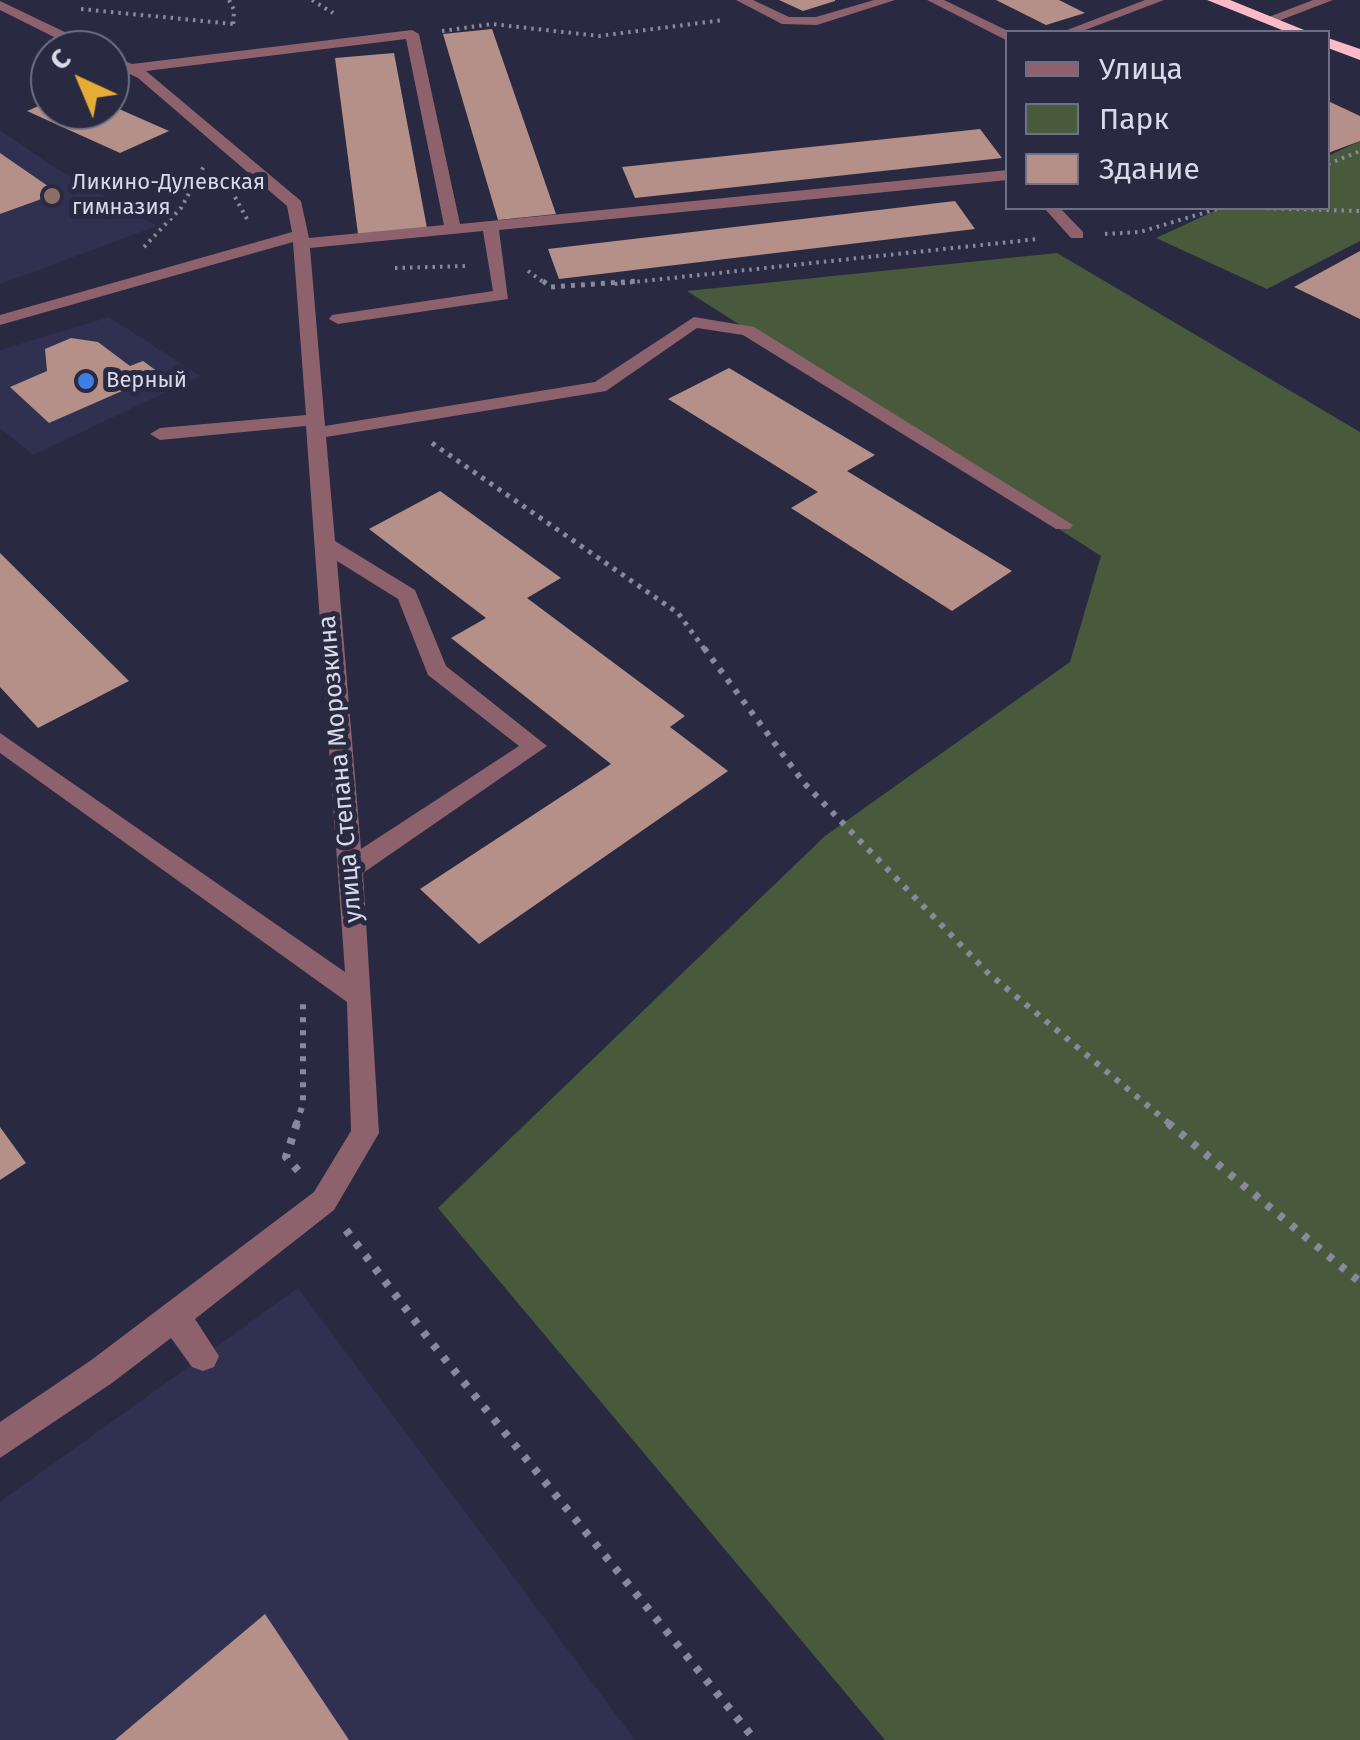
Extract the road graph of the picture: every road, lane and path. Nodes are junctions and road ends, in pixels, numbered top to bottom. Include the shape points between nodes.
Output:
1 (237, 0) edge
2 (742, 0) edge
3 (888, 0) edge
4 (934, 0) edge
5 (1157, 0) edge
6 (1215, 0) edge
7 (1326, 0) edge
8 (0, 6) edge
9 (78, 9) dead end
10 (234, 10) dead end
11 (762, 10) junction
12 (1268, 20) junction
13 (233, 24) dead end
14 (50, 30) edge
15 (1074, 30) edge
16 (1295, 30) edge
17 (412, 34) junction
18 (1005, 36) edge
19 (1330, 44) edge
20 (1360, 55) edge
21 (130, 69) joint
22 (1360, 153) edge
23 (206, 161) dead end
24 (1330, 163) edge
25 (1005, 175) edge
26 (1054, 210) edge
27 (1216, 210) edge
28 (1310, 210) edge
29 (1360, 212) edge
30 (490, 226) junction
31 (454, 230) junction
32 (1077, 236) junction
33 (302, 240) junction
34 (141, 250) dead end
35 (499, 264) junction
36 (382, 269) dead end
37 (338, 319) dead end
38 (0, 320) edge
39 (397, 419) junction
40 (314, 426) junction
41 (160, 434) dead end
42 (1062, 524) dead end
43 (323, 543) junction
44 (0, 742) edge
45 (350, 869) junction
46 (304, 957) junction
47 (360, 996) junction
48 (324, 1201) junction
49 (1360, 1282) edge
50 (173, 1314) junction
51 (203, 1356) dead end
52 (0, 1442) edge
53 (755, 1740) edge

1 - 10 path
2 - 11 street
3 - 11 street via 817,22 787,21
4 - 18 street
5 - 15 street
6 - 12 highway
7 - 12 street
8 - 14 street
9 - 13 path
11 - 17 path via 599,36 492,24
12 - 16 highway
17 - 21 street
17 - 31 street
19 - 20 highway
21 - 33 street via 295,204
22 - 24 path
23 - 34 path via 181,208
25 - 30 street
26 - 32 street
27 - 32 path via 1140,232
28 - 29 path
30 - 31 street
30 - 35 street
31 - 33 street
32 - 35 path via 584,287 551,287 520,266
33 - 38 street
33 - 40 street, улица Степана Морозкина
35 - 36 path
35 - 37 street via 502,295
39 - 40 street
39 - 42 street via 600,386 694,322 748,331
39 - 49 path via 678,613 804,783 988,973
40 - 41 street
40 - 43 street, улица Степана Морозкина
43 - 45 street, улица Степана Морозкина
43 - 45 street via 407,595 436,670 535,746
44 - 46 street
45 - 47 street, улица Степана Морозкина
46 - 47 street
46 - 48 path via 303,1104 286,1157
47 - 48 street, улица Степана Морозкина via 365,1132
48 - 50 street, улица Степана Морозкина
48 - 53 path
50 - 51 street
50 - 52 street, улица Степана Морозкина

